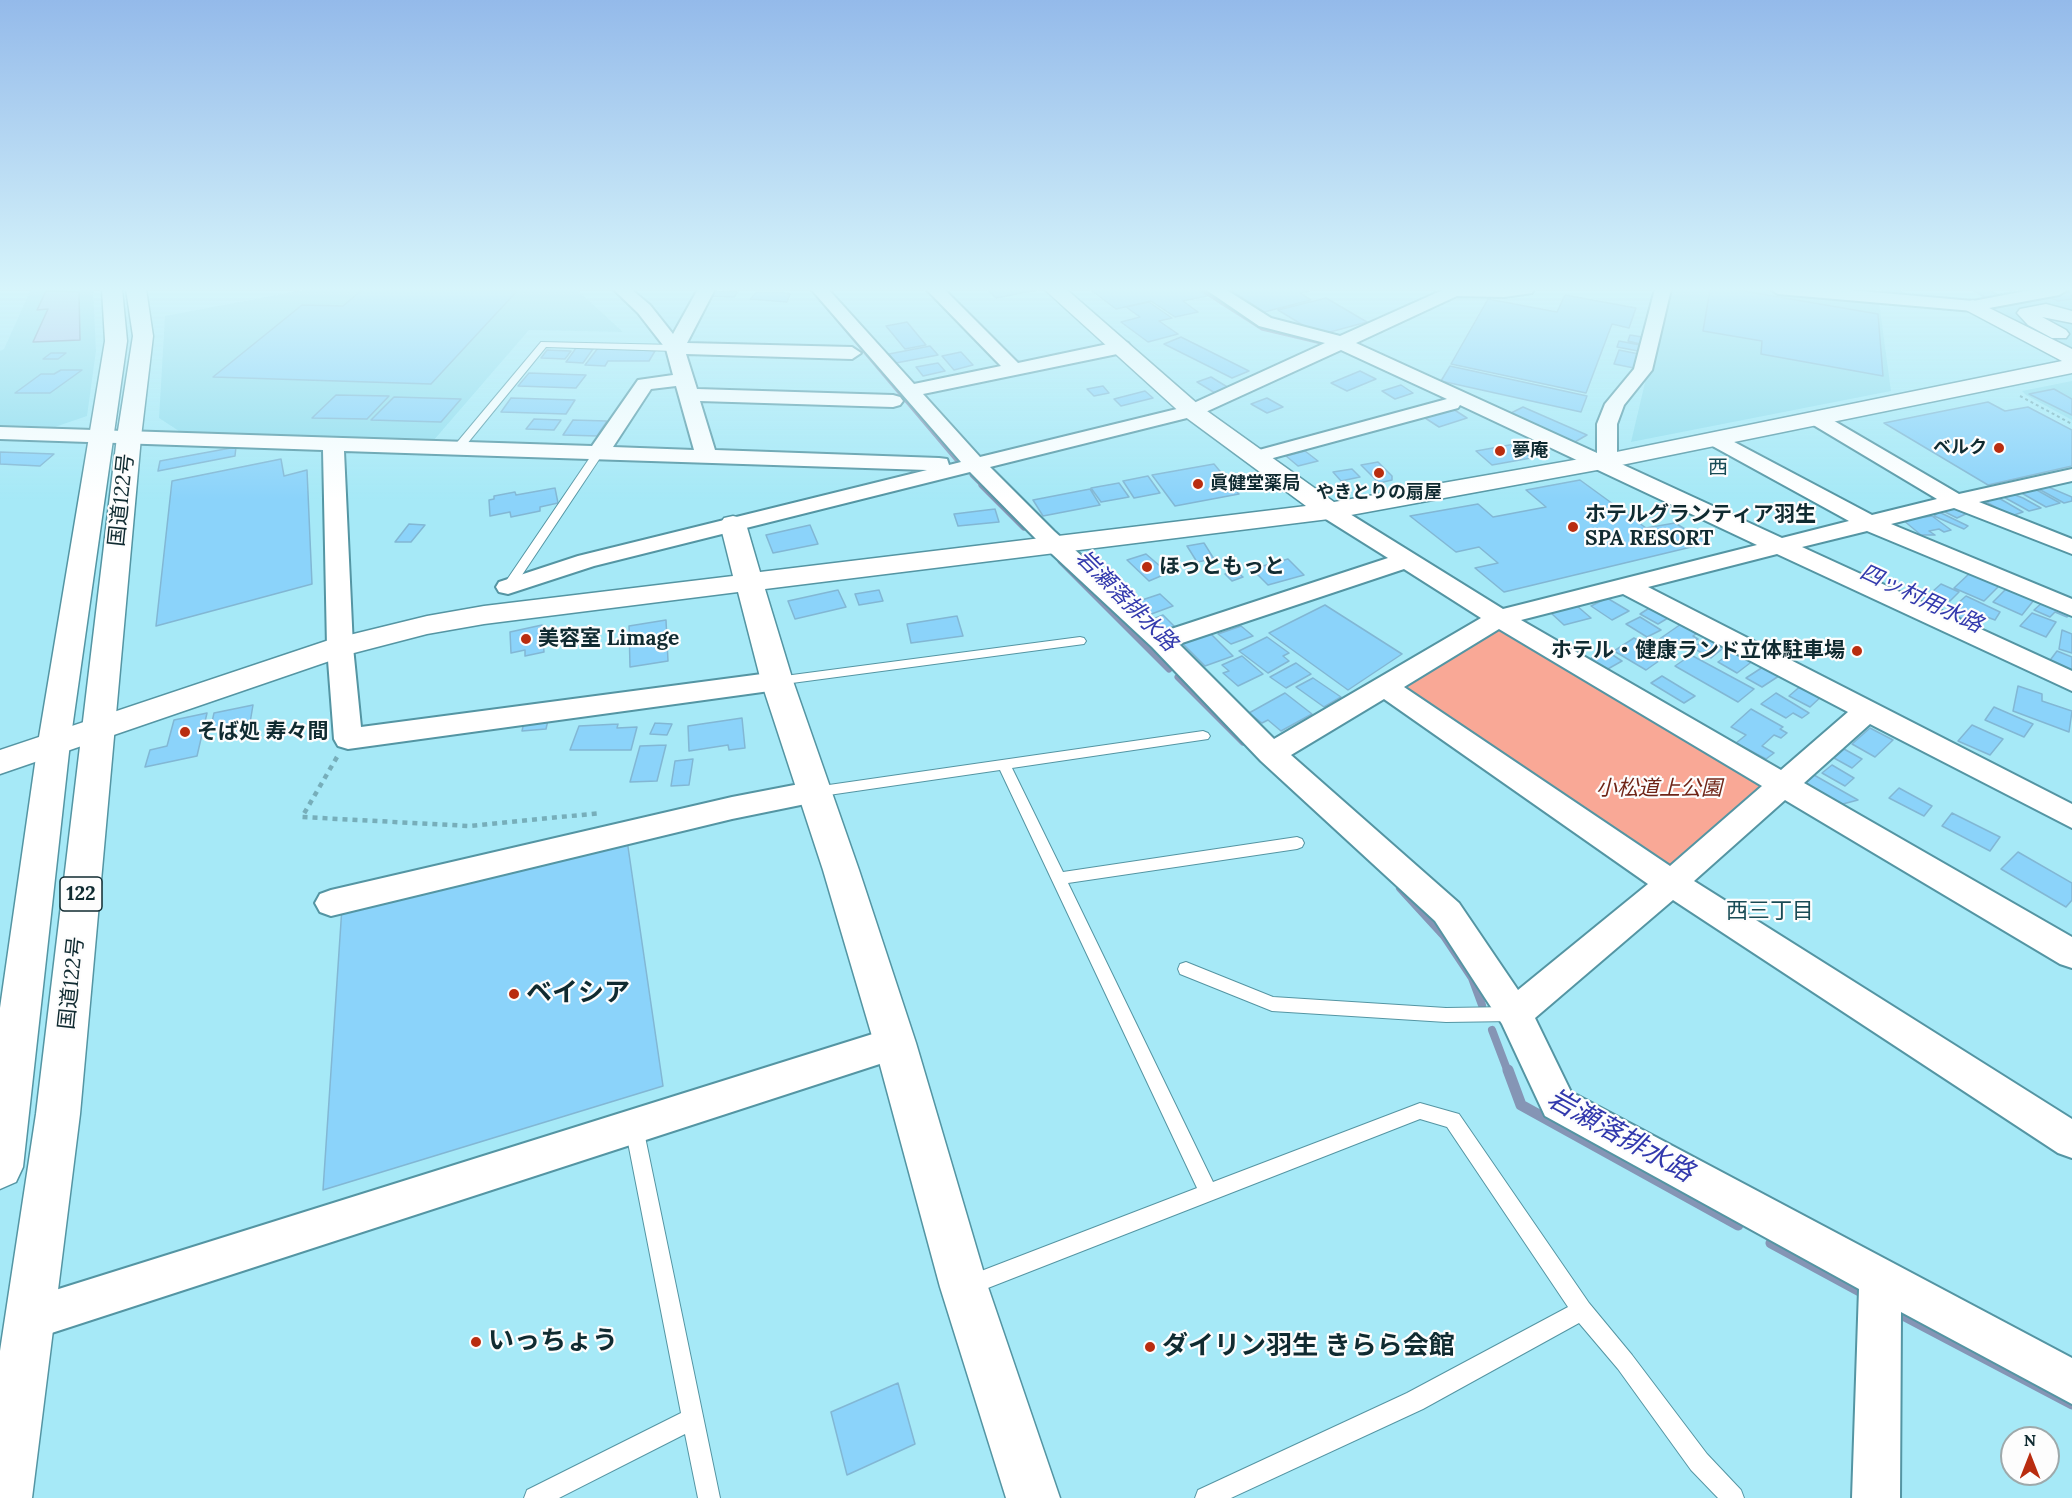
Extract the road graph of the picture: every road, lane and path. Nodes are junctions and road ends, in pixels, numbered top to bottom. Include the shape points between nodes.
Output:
1 (116, 359) edge
2 (137, 359) edge
3 (532, 359) edge
4 (679, 359) edge
5 (872, 359) edge
6 (1004, 359) edge
7 (1064, 359) edge
8 (1135, 359) edge
9 (1303, 359) edge
10 (1364, 359) edge
11 (1368, 359) edge
12 (1646, 359) edge
13 (2072, 366) edge
14 (1014, 369) junction
15 (688, 387) junction
16 (2019, 395) dead end
17 (900, 396) junction
18 (1450, 404) junction
19 (1192, 411) junction
20 (1817, 419) junction
21 (2072, 424) edge
22 (0, 432) edge
23 (116, 436) junction
24 (1714, 439) junction
25 (333, 444) junction
26 (458, 448) junction
27 (599, 452) junction
28 (706, 456) junction
29 (1255, 457) junction
30 (1595, 463) junction
31 (975, 465) junction
32 (2072, 475) edge
33 (1956, 501) junction
34 (1329, 511) junction
35 (733, 524) junction
36 (1873, 525) junction
37 (1055, 545) junction
38 (2072, 547) edge
39 (1770, 548) junction
40 (1407, 560) junction
41 (748, 583) junction
42 (1627, 586) junction
43 (508, 587) joint
44 (2072, 608) edge
45 (1499, 618) junction
46 (1080, 640) dead end
47 (1161, 641) junction
48 (340, 647) junction
49 (777, 681) junction
50 (2072, 682) edge
51 (1384, 686) junction
52 (2072, 698) edge
53 (1867, 711) junction
54 (98, 729) junction
55 (1203, 736) dead end
56 (348, 739) junction
57 (54, 743) junction
58 (1271, 754) junction
59 (0, 762) edge
60 (1004, 765) junction
61 (1782, 784) junction
62 (815, 792) junction
63 (607, 812) dead end
64 (2072, 817) edge
65 (1296, 843) dead end
66 (1059, 879) junction
67 (1671, 883) junction
68 (331, 903) dead end
69 (2072, 954) edge
70 (1186, 969) dead end
71 (1515, 1014) junction
72 (895, 1043) junction
73 (634, 1127) junction
74 (2072, 1140) edge
75 (0, 1167) edge
76 (1209, 1193) junction
77 (1880, 1278) junction
78 (964, 1287) junction
79 (1582, 1310) junction
80 (30, 1319) junction
81 (2072, 1382) edge
82 (693, 1419) junction
83 (5, 1498) edge
84 (535, 1498) edge
85 (709, 1498) edge
86 (1033, 1498) edge
87 (1206, 1498) edge
88 (1733, 1498) edge
89 (1876, 1498) edge

1 - 23 main road, 国道122号 / 122
2 - 23 main road, 国道122号 / 122
3 - 26 lane
4 - 15 street
5 - 17 street
6 - 14 street
7 - 14 street
8 - 19 main road
9 - 19 street
10 - 18 street
11 - 30 street
12 - 30 street via 1643,370 1615,404
13 - 20 main road
14 - 17 street
15 - 17 street
15 - 27 street via 645,384
15 - 28 street
16 - 21 path
17 - 31 street
18 - 29 street
18 - 30 street
19 - 29 main road
19 - 31 street
20 - 24 main road
20 - 33 street
22 - 23 street
23 - 25 street
23 - 54 main road, 国道122号 / 122
23 - 57 main road, 国道122号 / 122
24 - 30 main road
24 - 36 street
25 - 26 street
25 - 48 street
26 - 27 street
27 - 28 street
27 - 43 lane
28 - 31 street
29 - 34 main road
30 - 34 main road
30 - 39 street
31 - 35 street
31 - 37 street
32 - 33 street
33 - 36 street
33 - 38 street
34 - 37 main road
34 - 40 street
35 - 41 main road
35 - 43 street via 586,561
36 - 39 street
36 - 44 street
37 - 41 main road
37 - 47 street
39 - 42 street
39 - 50 street
39 - 52 street
40 - 45 street
40 - 47 street
41 - 48 main road via 484,615
41 - 49 main road
42 - 45 street
42 - 53 street
45 - 51 street
45 - 61 street
46 - 49 lane
47 - 58 street
48 - 54 main road
48 - 56 street
49 - 56 street
49 - 62 main road
51 - 58 street
51 - 67 street
53 - 61 street
53 - 64 street
54 - 57 main road
54 - 80 main road, 国道122号 / 122 via 58,1114
55 - 60 lane
56 - 63 path via 302,817 470,826
57 - 59 main road
57 - 75 main road, 国道122号 / 122
58 - 71 street via 1447,912
60 - 62 lane
60 - 66 lane
61 - 67 street
61 - 69 street
62 - 68 street
62 - 72 main road
65 - 66 lane
66 - 76 lane
67 - 71 street
67 - 74 street
70 - 71 lane via 1272,1004 1446,1015
71 - 77 street via 1558,1104
72 - 73 street
72 - 78 main road
73 - 80 street
73 - 82 lane
76 - 78 lane
76 - 79 lane via 1420,1112 1453,1119
77 - 81 street
77 - 89 street
78 - 86 main road
79 - 87 lane via 1415,1401
79 - 88 lane via 1699,1462
80 - 83 main road, 国道122号 / 122
82 - 84 lane
82 - 85 lane

